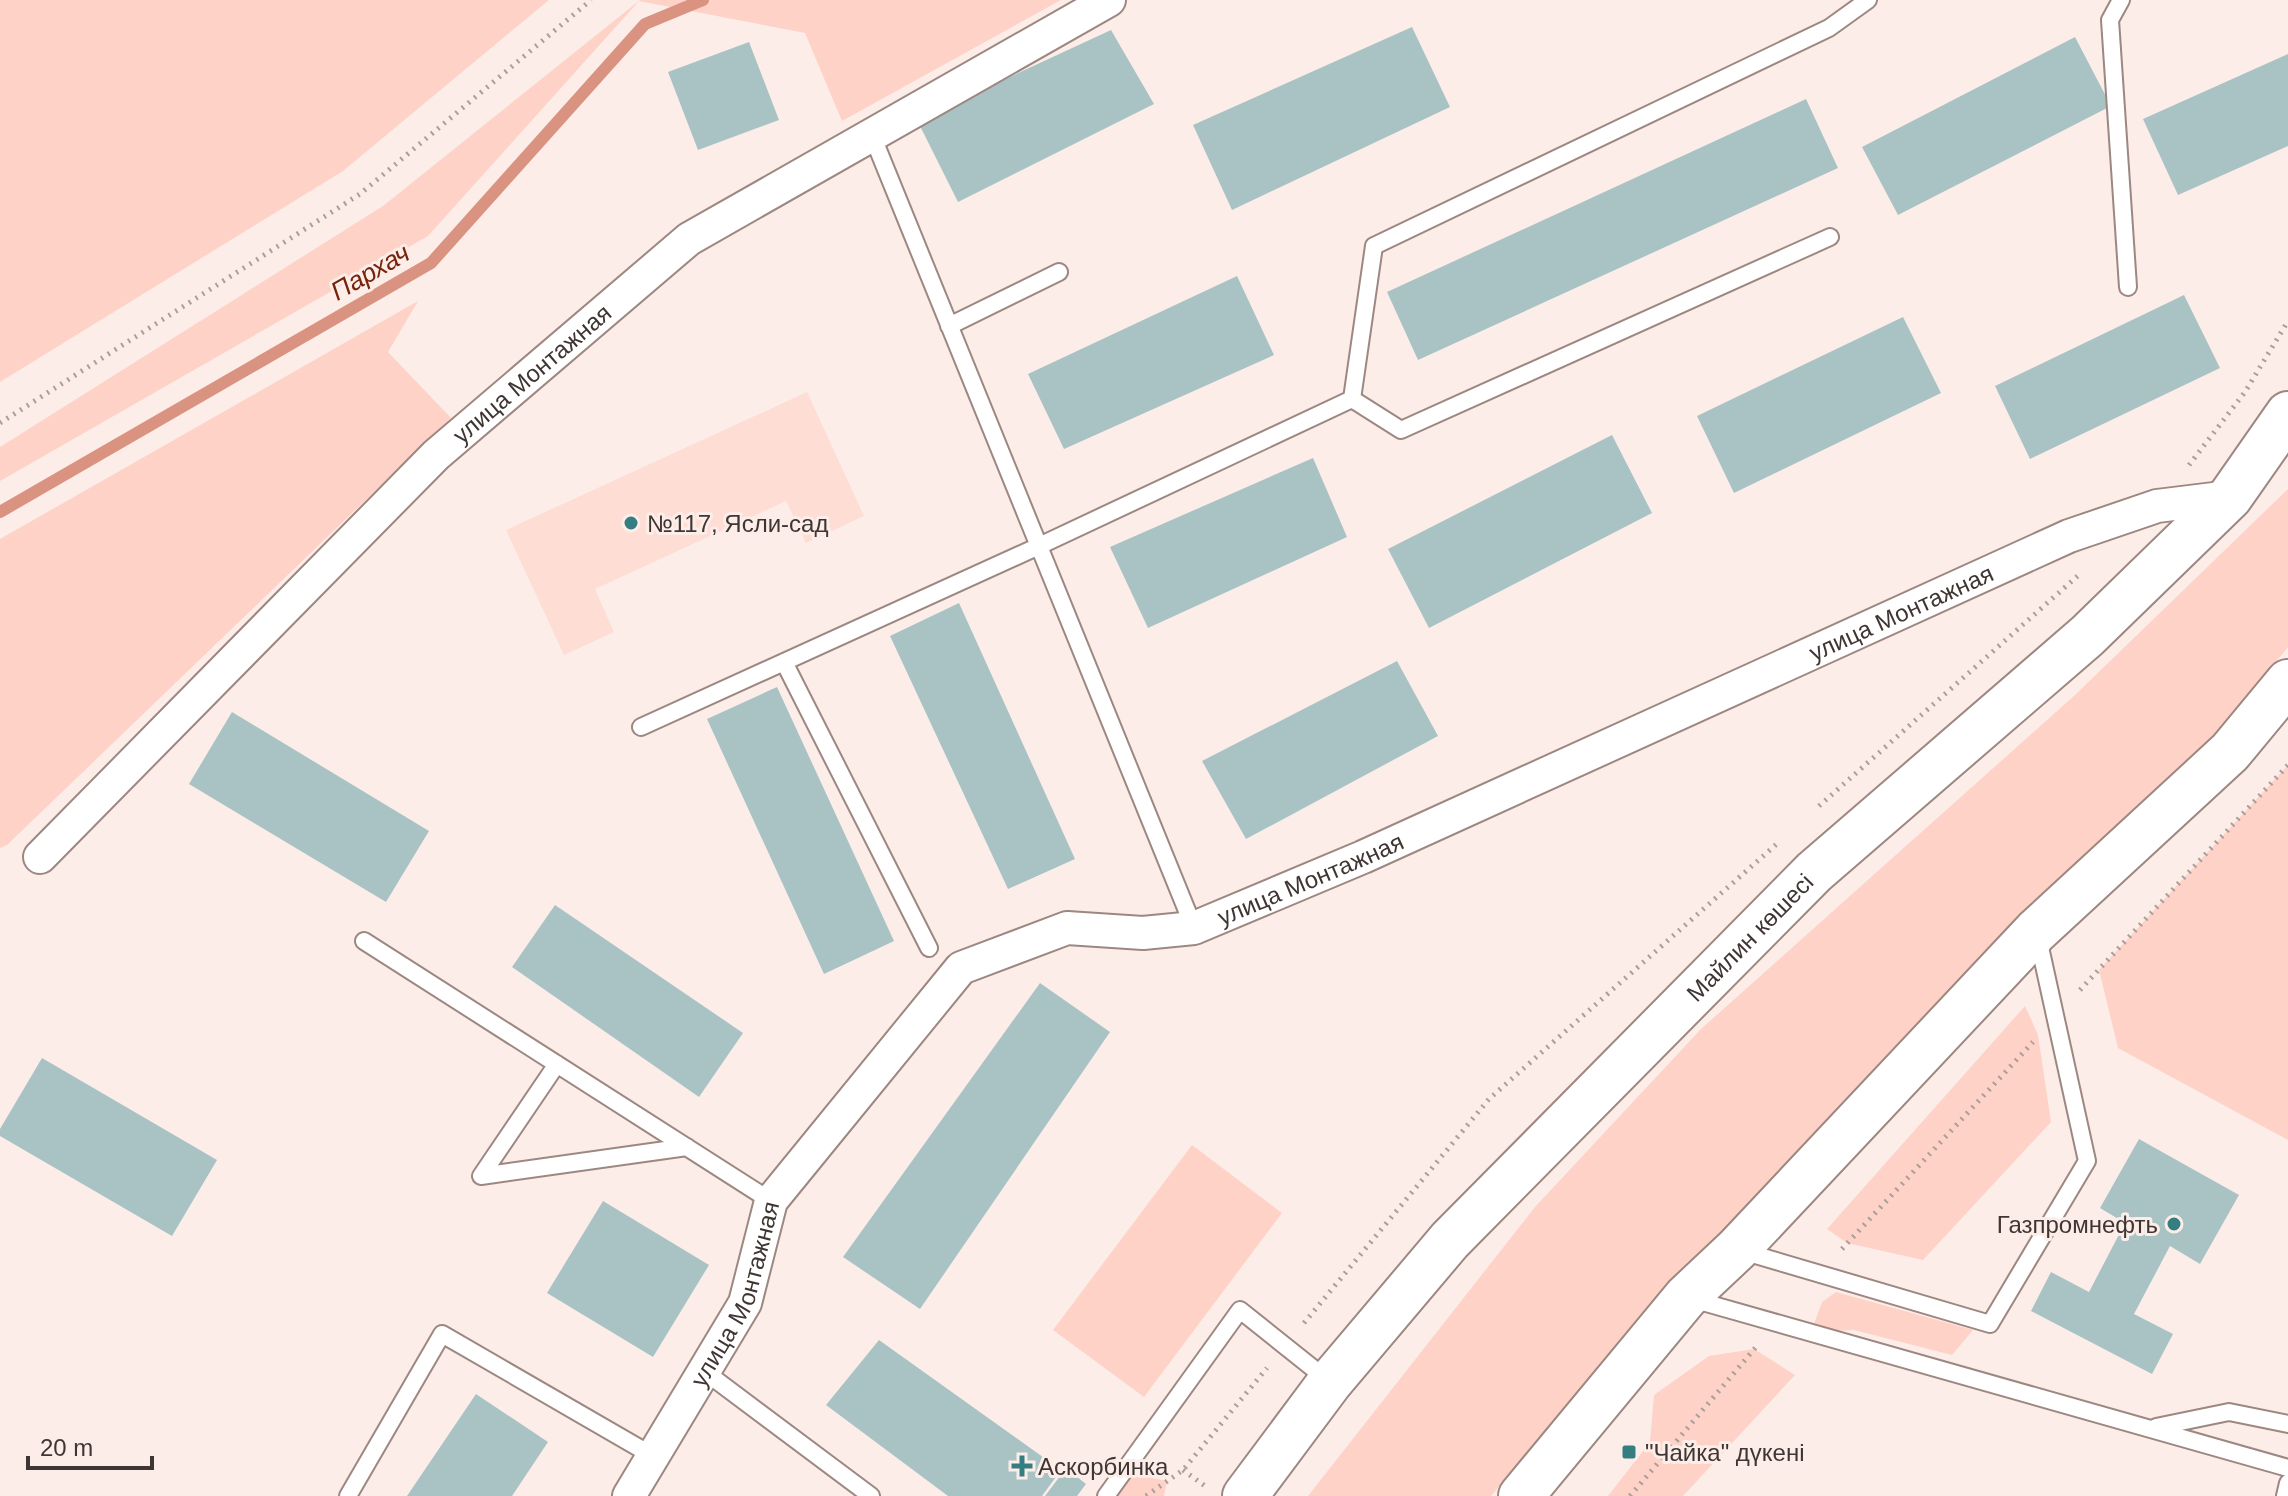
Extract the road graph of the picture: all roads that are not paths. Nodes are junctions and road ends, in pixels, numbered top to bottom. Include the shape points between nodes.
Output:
1 (1109, 0) edge
2 (1868, 0) edge
3 (2121, 0) edge
4 (872, 135) junction
5 (1830, 237) dead end
6 (1059, 272) dead end
7 (2128, 287) dead end
8 (949, 326) junction
9 (1352, 399) junction
10 (2288, 414) edge
11 (2230, 497) junction
12 (1039, 546) junction
13 (784, 662) junction
14 (2288, 682) edge
15 (641, 727) dead end
16 (40, 857) dead end
17 (1194, 928) junction
18 (2036, 931) junction
19 (364, 941) dead end
20 (929, 948) dead end
21 (557, 1064) junction
22 (687, 1147) junction
23 (771, 1201) junction
24 (1737, 1249) junction
25 (1686, 1297) junction
26 (704, 1371) junction
27 (1330, 1382) junction
28 (2288, 1424) edge
29 (2151, 1428) junction
30 (653, 1456) junction
31 (2288, 1468) edge
32 (2288, 1483) edge
33 (1228, 1492) edge
34 (348, 1496) edge
35 (629, 1496) edge
36 (871, 1496) edge
37 (1106, 1496) edge
38 (1521, 1496) edge
39 (2285, 1496) edge

1 - 4 street, улица Монтажная
2 - 9 lane via 1829,28 1374,246
3 - 7 lane via 2110,20
4 - 8 lane
4 - 16 street, улица Монтажная via 689,239 436,455
5 - 9 lane via 1401,430
6 - 8 lane
8 - 12 lane
9 - 12 lane
10 - 11 main road, Майлин көшесі
11 - 17 street, улица Монтажная via 2157,506 2069,536 1377,851
11 - 27 main road, Майлин көшесі via 2087,636 1814,872 1450,1240
12 - 13 lane
12 - 17 lane
13 - 15 lane
13 - 20 lane
14 - 18 main road via 2230,752
17 - 23 street, улица Монтажная via 1143,933 1067,928 961,968
18 - 24 main road
18 - 24 lane via 2087,1161 1990,1324
19 - 21 lane
21 - 22 lane
21 - 22 lane via 481,1176
22 - 23 lane
23 - 26 street, улица Монтажная via 745,1303
24 - 25 main road
25 - 29 lane
25 - 38 main road
26 - 30 street, улица Монтажная
26 - 36 lane
27 - 33 main road, Майлин көшесі
27 - 37 lane via 1240,1310
28 - 29 lane via 2229,1412
29 - 31 lane
30 - 34 lane via 442,1334
30 - 35 street, улица Монтажная
32 - 39 lane

